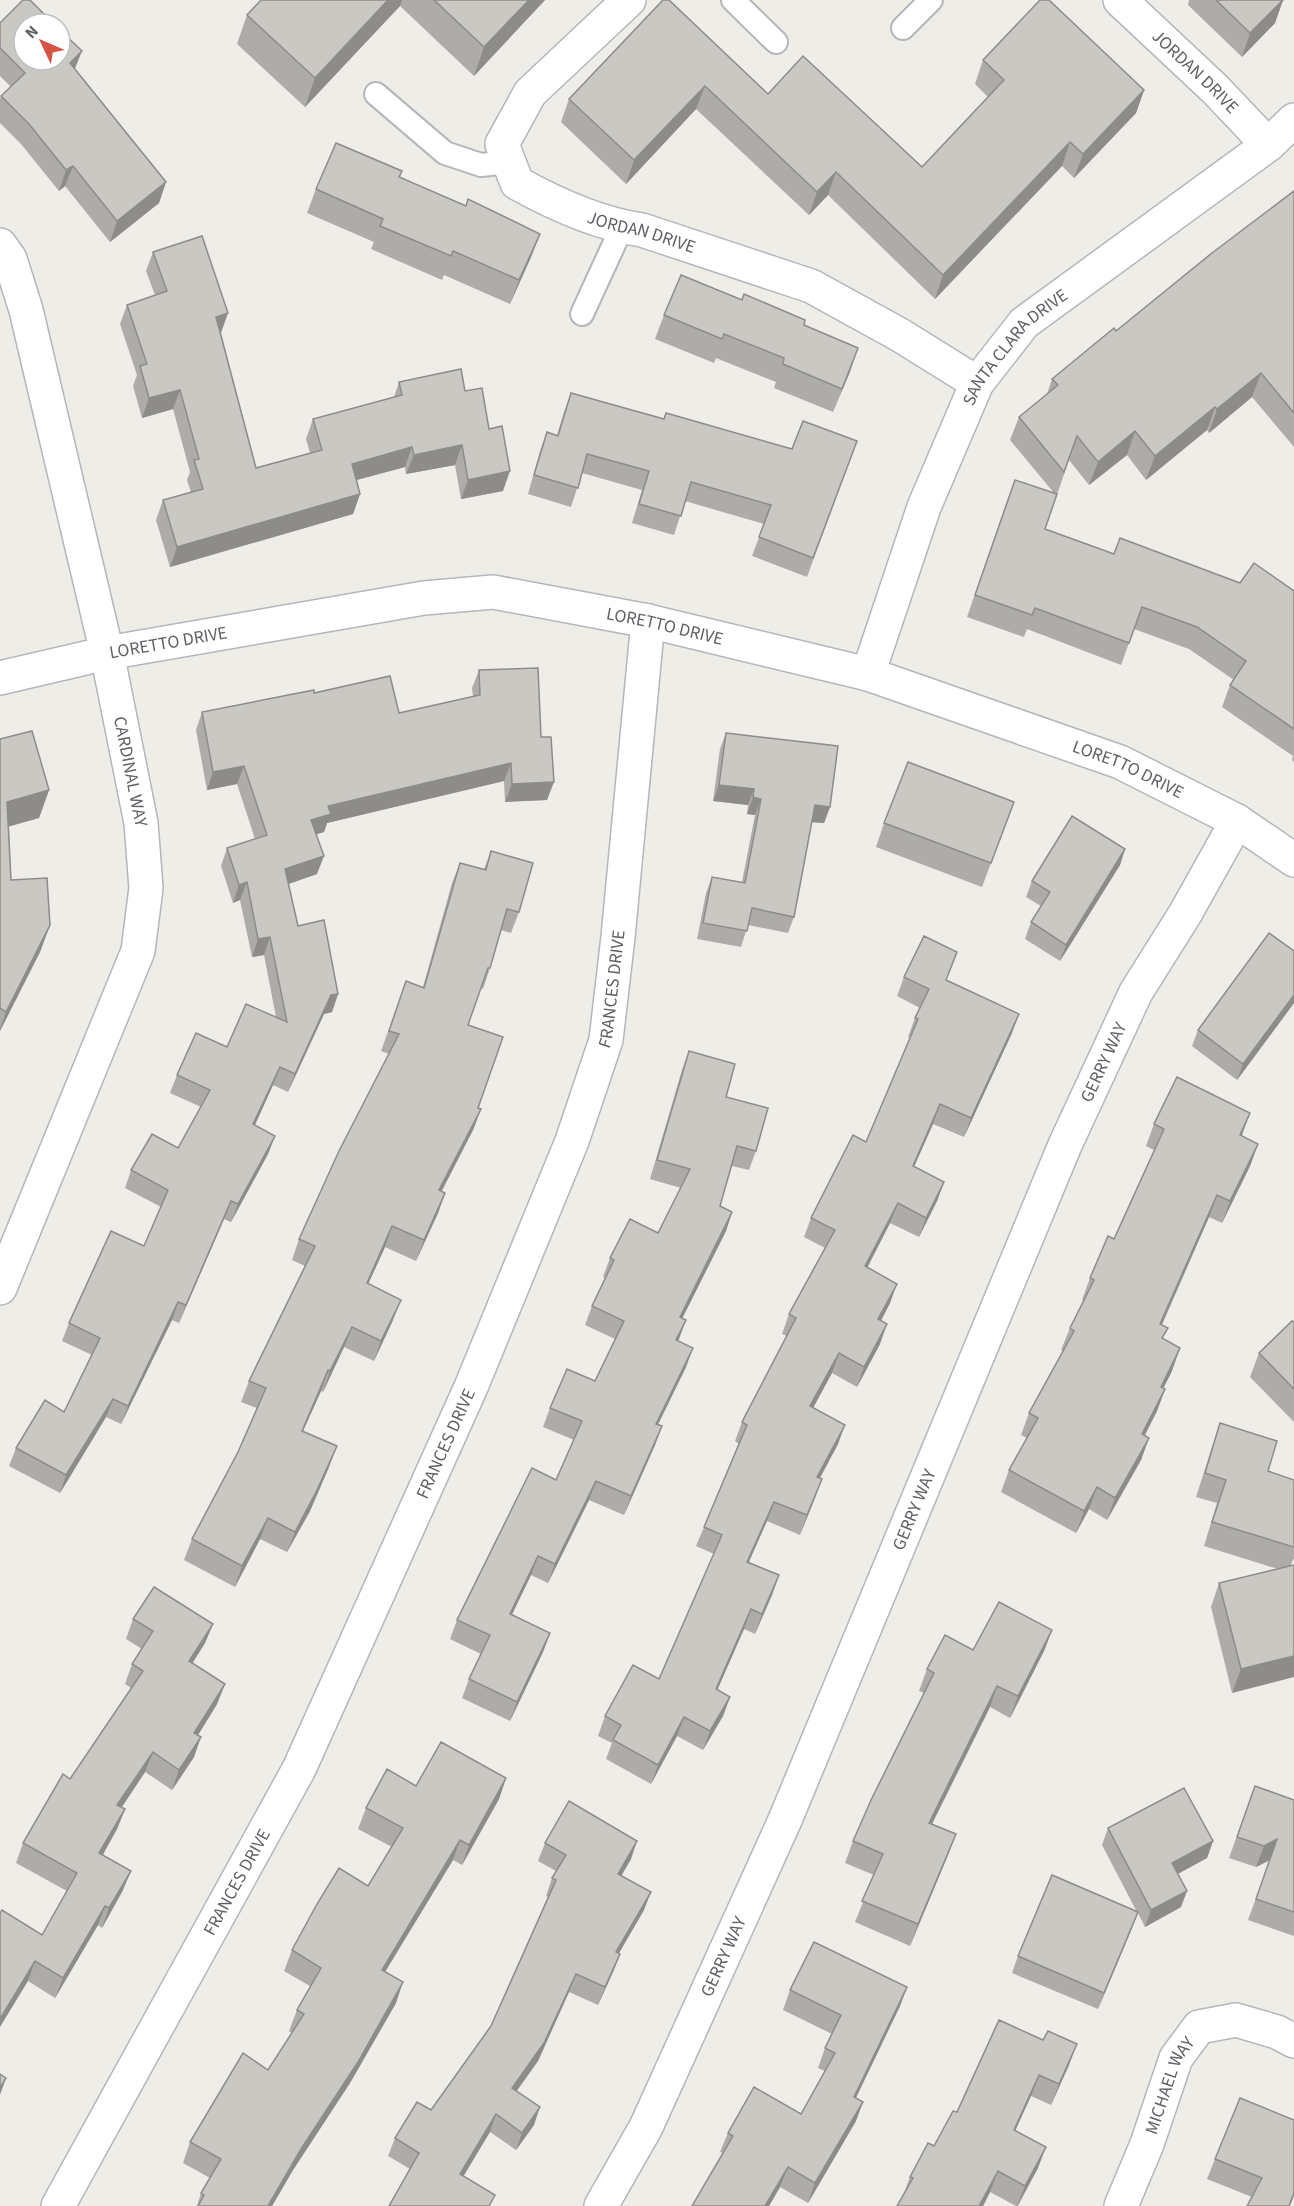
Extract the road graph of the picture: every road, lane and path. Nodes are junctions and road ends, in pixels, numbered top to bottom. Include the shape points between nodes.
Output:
1 (629, 0) edge
2 (734, 0) edge
3 (931, 0) edge
4 (1120, 0) edge
5 (903, 28) dead end
6 (776, 42) dead end
7 (376, 94) dead end
8 (1294, 120) edge
9 (1268, 145) junction
10 (509, 162) junction
11 (622, 227) junction
12 (0, 245) edge
13 (582, 314) dead end
14 (977, 383) junction
15 (648, 621) junction
16 (107, 653) junction
17 (868, 674) junction
18 (0, 678) edge
19 (1237, 821) junction
20 (1294, 860) edge
21 (0, 1288) edge
22 (1294, 2042) edge
23 (58, 2206) edge
24 (601, 2206) edge
25 (1121, 2206) edge

1 - 10 street, JORDAN DRIVE via 530,93 502,144
2 - 6 lane
3 - 5 lane
4 - 9 street, JORDAN DRIVE
7 - 10 lane via 445,153 481,165
8 - 9 street, SANTA CLARA DRIVE
9 - 14 street, SANTA CLARA DRIVE via 1024,323
10 - 11 street, JORDAN DRIVE via 517,183 546,199
11 - 13 lane
11 - 14 street, JORDAN DRIVE via 642,230 811,286
12 - 16 street, CARDINAL WAY via 10,259 26,310
14 - 17 street, SANTA CLARA DRIVE via 924,507
15 - 16 street, LORETTO DRIVE via 493,592 424,598
15 - 17 street, LORETTO DRIVE
15 - 23 street, FRANCES DRIVE via 606,1040 572,1142 471,1387 299,1768
16 - 18 street, LORETTO DRIVE
16 - 21 street, CARDINAL WAY via 141,824 146,888 138,951
17 - 19 street, LORETTO DRIVE via 1120,762
19 - 20 street, LORETTO DRIVE
19 - 24 street, GERRY WAY via 1136,992 1065,1145 785,1820 646,2127
22 - 25 street, MICHAEL WAY via 1277,2032 1236,2020 1199,2027 1176,2058

